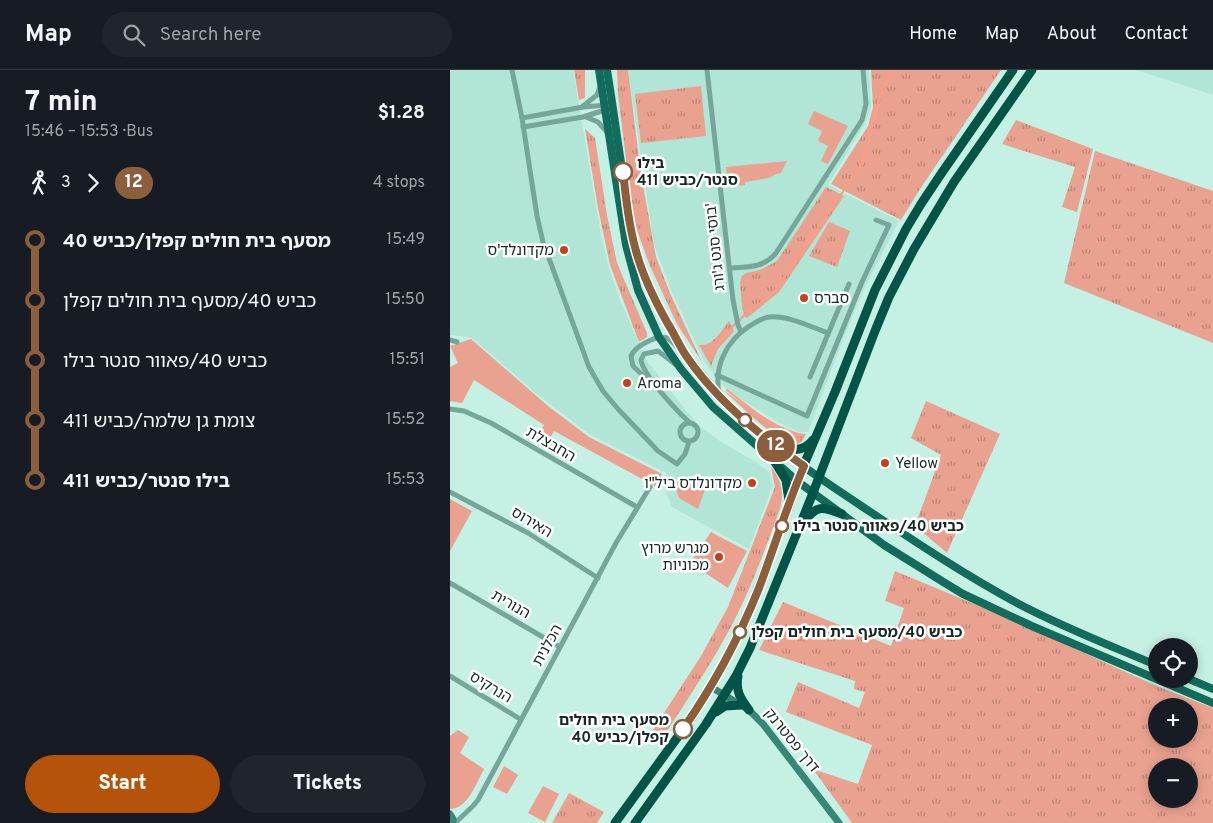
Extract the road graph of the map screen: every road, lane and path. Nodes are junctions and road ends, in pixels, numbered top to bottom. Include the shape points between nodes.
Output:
1 (512, 70) edge
2 (599, 70) edge
3 (607, 70) edge
4 (707, 70) edge
5 (863, 70) edge
6 (1013, 70) edge
7 (1032, 70) edge
8 (601, 82) junction
9 (583, 107) junction
10 (608, 107) junction
11 (583, 117) junction
12 (522, 118) junction
13 (523, 128) junction
14 (609, 134) junction
15 (876, 220) dead end
16 (730, 268) junction
17 (849, 284) dead end
18 (740, 330) junction
19 (828, 333) junction
20 (659, 337) junction
21 (450, 340) edge
22 (457, 342) dead end
23 (687, 357) junction
24 (681, 369) junction
25 (717, 375) junction
26 (810, 376) dead end
27 (659, 390) junction
28 (720, 396) junction
29 (450, 409) edge
30 (676, 409) junction
31 (690, 423) junction
32 (681, 427) junction
33 (817, 434) junction
34 (689, 442) junction
35 (777, 447) junction
36 (773, 459) junction
37 (804, 466) junction
38 (818, 478) junction
39 (797, 481) junction
40 (650, 487) dead end
41 (450, 492) edge
42 (812, 492) junction
43 (790, 504) junction
44 (637, 507) junction
45 (842, 514) junction
46 (797, 530) junction
47 (598, 578) junction
48 (450, 584) edge
49 (560, 647) junction
50 (1148, 662) edge
51 (739, 670) junction
52 (450, 676) edge
53 (1198, 683) edge
54 (711, 687) junction
55 (1213, 689) edge
56 (725, 694) junction
57 (1213, 703) edge
58 (745, 708) junction
59 (520, 719) junction
60 (709, 719) junction
61 (450, 814) edge
62 (465, 814) junction
63 (454, 823) edge
64 (615, 823) edge
65 (635, 823) edge
66 (839, 823) edge

1 - 12 street
2 - 8 main road
3 - 10 main road
4 - 16 street, בוסי סנט ג'ורג'
5 - 16 street via 866,104 862,120 772,259 761,265
6 - 33 highway via 906,229 875,290
7 - 38 highway via 954,182 914,248 889,297
8 - 9 street via 597,95
8 - 10 main road
9 - 10 street
9 - 12 street
10 - 11 street
10 - 14 main road
10 - 23 main road via 639,261 658,307
11 - 13 street
11 - 14 street via 598,122
12 - 13 street
13 - 34 street via 543,242 595,379 652,445 677,464
14 - 20 main road via 630,260 638,290
15 - 25 street via 889,225 807,416
16 - 18 street, בוסי סנט ג'ורג'
17 - 19 street
18 - 19 street via 772,317
18 - 25 street via 726,349
19 - 26 street
20 - 23 street via 668,339
20 - 24 main road
20 - 27 street via 636,348 631,356 633,366
21 - 22 street
23 - 28 main road
24 - 27 street via 658,351 644,354 641,363
24 - 36 main road via 718,412
25 - 28 street
27 - 30 street
28 - 35 main road
29 - 44 street, החבצלת via 464,411 491,423
30 - 31 street
30 - 32 street
31 - 32 street
31 - 34 street via 698,432 697,438
32 - 34 street via 680,435
33 - 35 highway via 810,444 801,449
33 - 37 highway
35 - 37 main road
36 - 39 main road
36 - 43 highway via 786,480
37 - 38 main road
37 - 39 highway
38 - 42 highway
38 - 50 main road via 940,558 1016,603
39 - 42 main road
39 - 43 highway
40 - 44 street, הכלנית
41 - 47 street, האירוס via 528,533
42 - 45 main road
42 - 46 highway
43 - 54 highway via 751,606
44 - 47 street, הכלנית
45 - 46 highway via 818,508
45 - 57 main road via 963,594 1041,631
46 - 51 highway
47 - 49 street, הכלנית
48 - 49 street, הנורית
49 - 59 street, הכלנית
51 - 56 highway
51 - 58 highway via 736,687
52 - 59 street, הנרקיס
53 - 55 main road
54 - 56 street, דרך פסטרנק
54 - 64 highway
56 - 58 street, דרך פסטרנק
56 - 60 highway
58 - 60 highway via 725,706
58 - 66 street, דרך פסטרנק via 786,752
59 - 62 street, הכלנית via 478,800
60 - 65 highway
61 - 62 street
61 - 63 street
62 - 63 street, הכלנית

